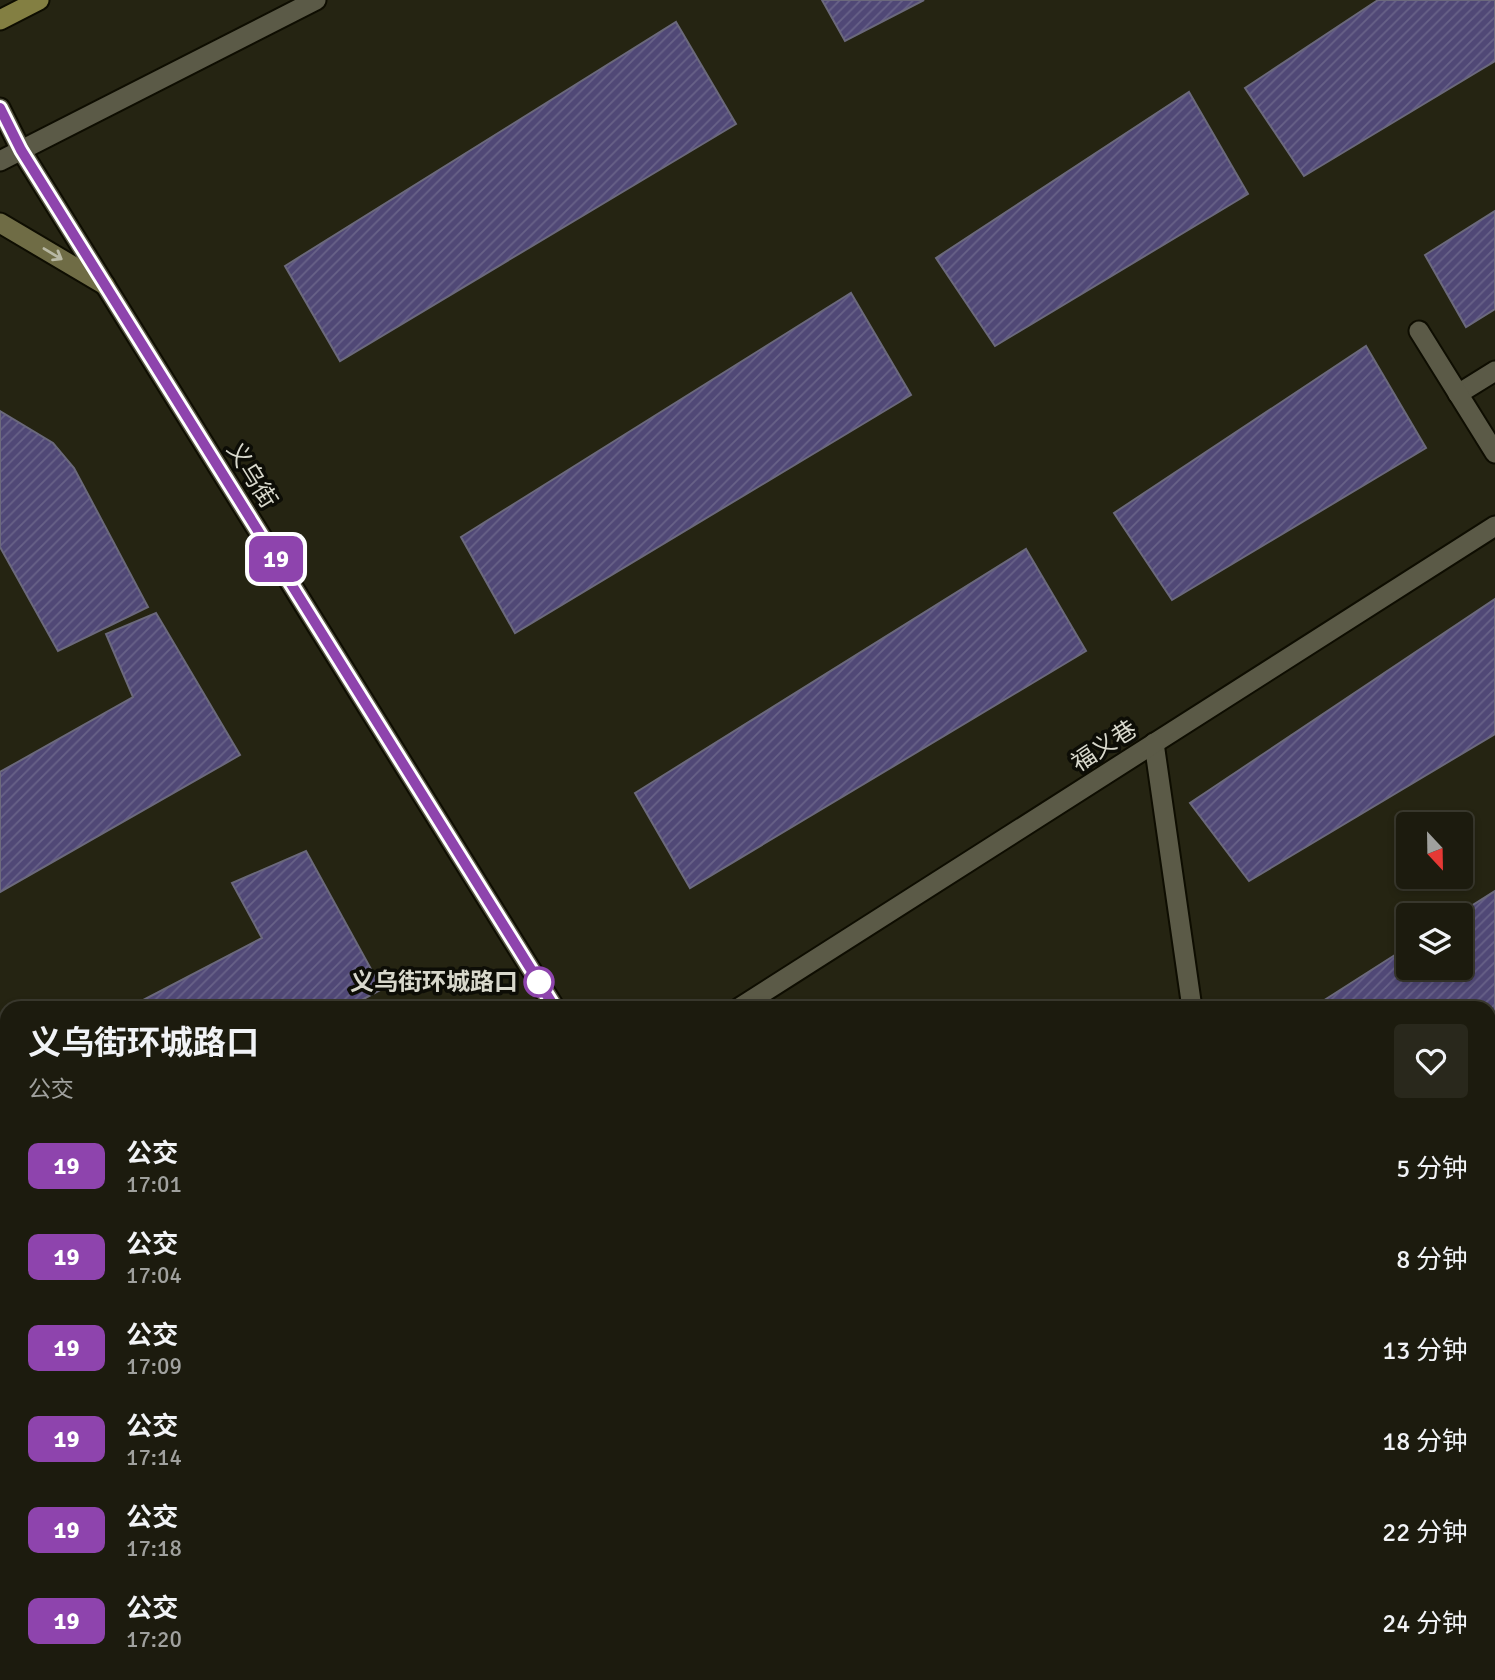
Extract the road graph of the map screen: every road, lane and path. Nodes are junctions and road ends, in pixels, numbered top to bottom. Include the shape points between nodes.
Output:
1 (40, 0) edge
2 (316, 0) edge
3 (0, 20) edge
4 (0, 108) edge
5 (21, 150) junction
6 (0, 161) edge
7 (0, 223) edge
8 (105, 285) junction
9 (1419, 331) dead end
10 (1495, 371) edge
11 (1458, 394) junction
12 (1495, 453) edge
13 (1495, 526) edge
14 (1154, 743) junction
15 (551, 1001) edge
16 (750, 1001) edge
17 (1191, 1001) edge

1 - 3 main road
2 - 5 street
4 - 5 street, 义乌街
5 - 6 street
5 - 8 street, 义乌街
7 -> 8 main road
8 - 15 street, 义乌街
9 - 11 street
10 - 11 street
11 - 12 street
13 - 14 street, 福义巷
14 - 16 street, 福义巷
14 - 17 street

